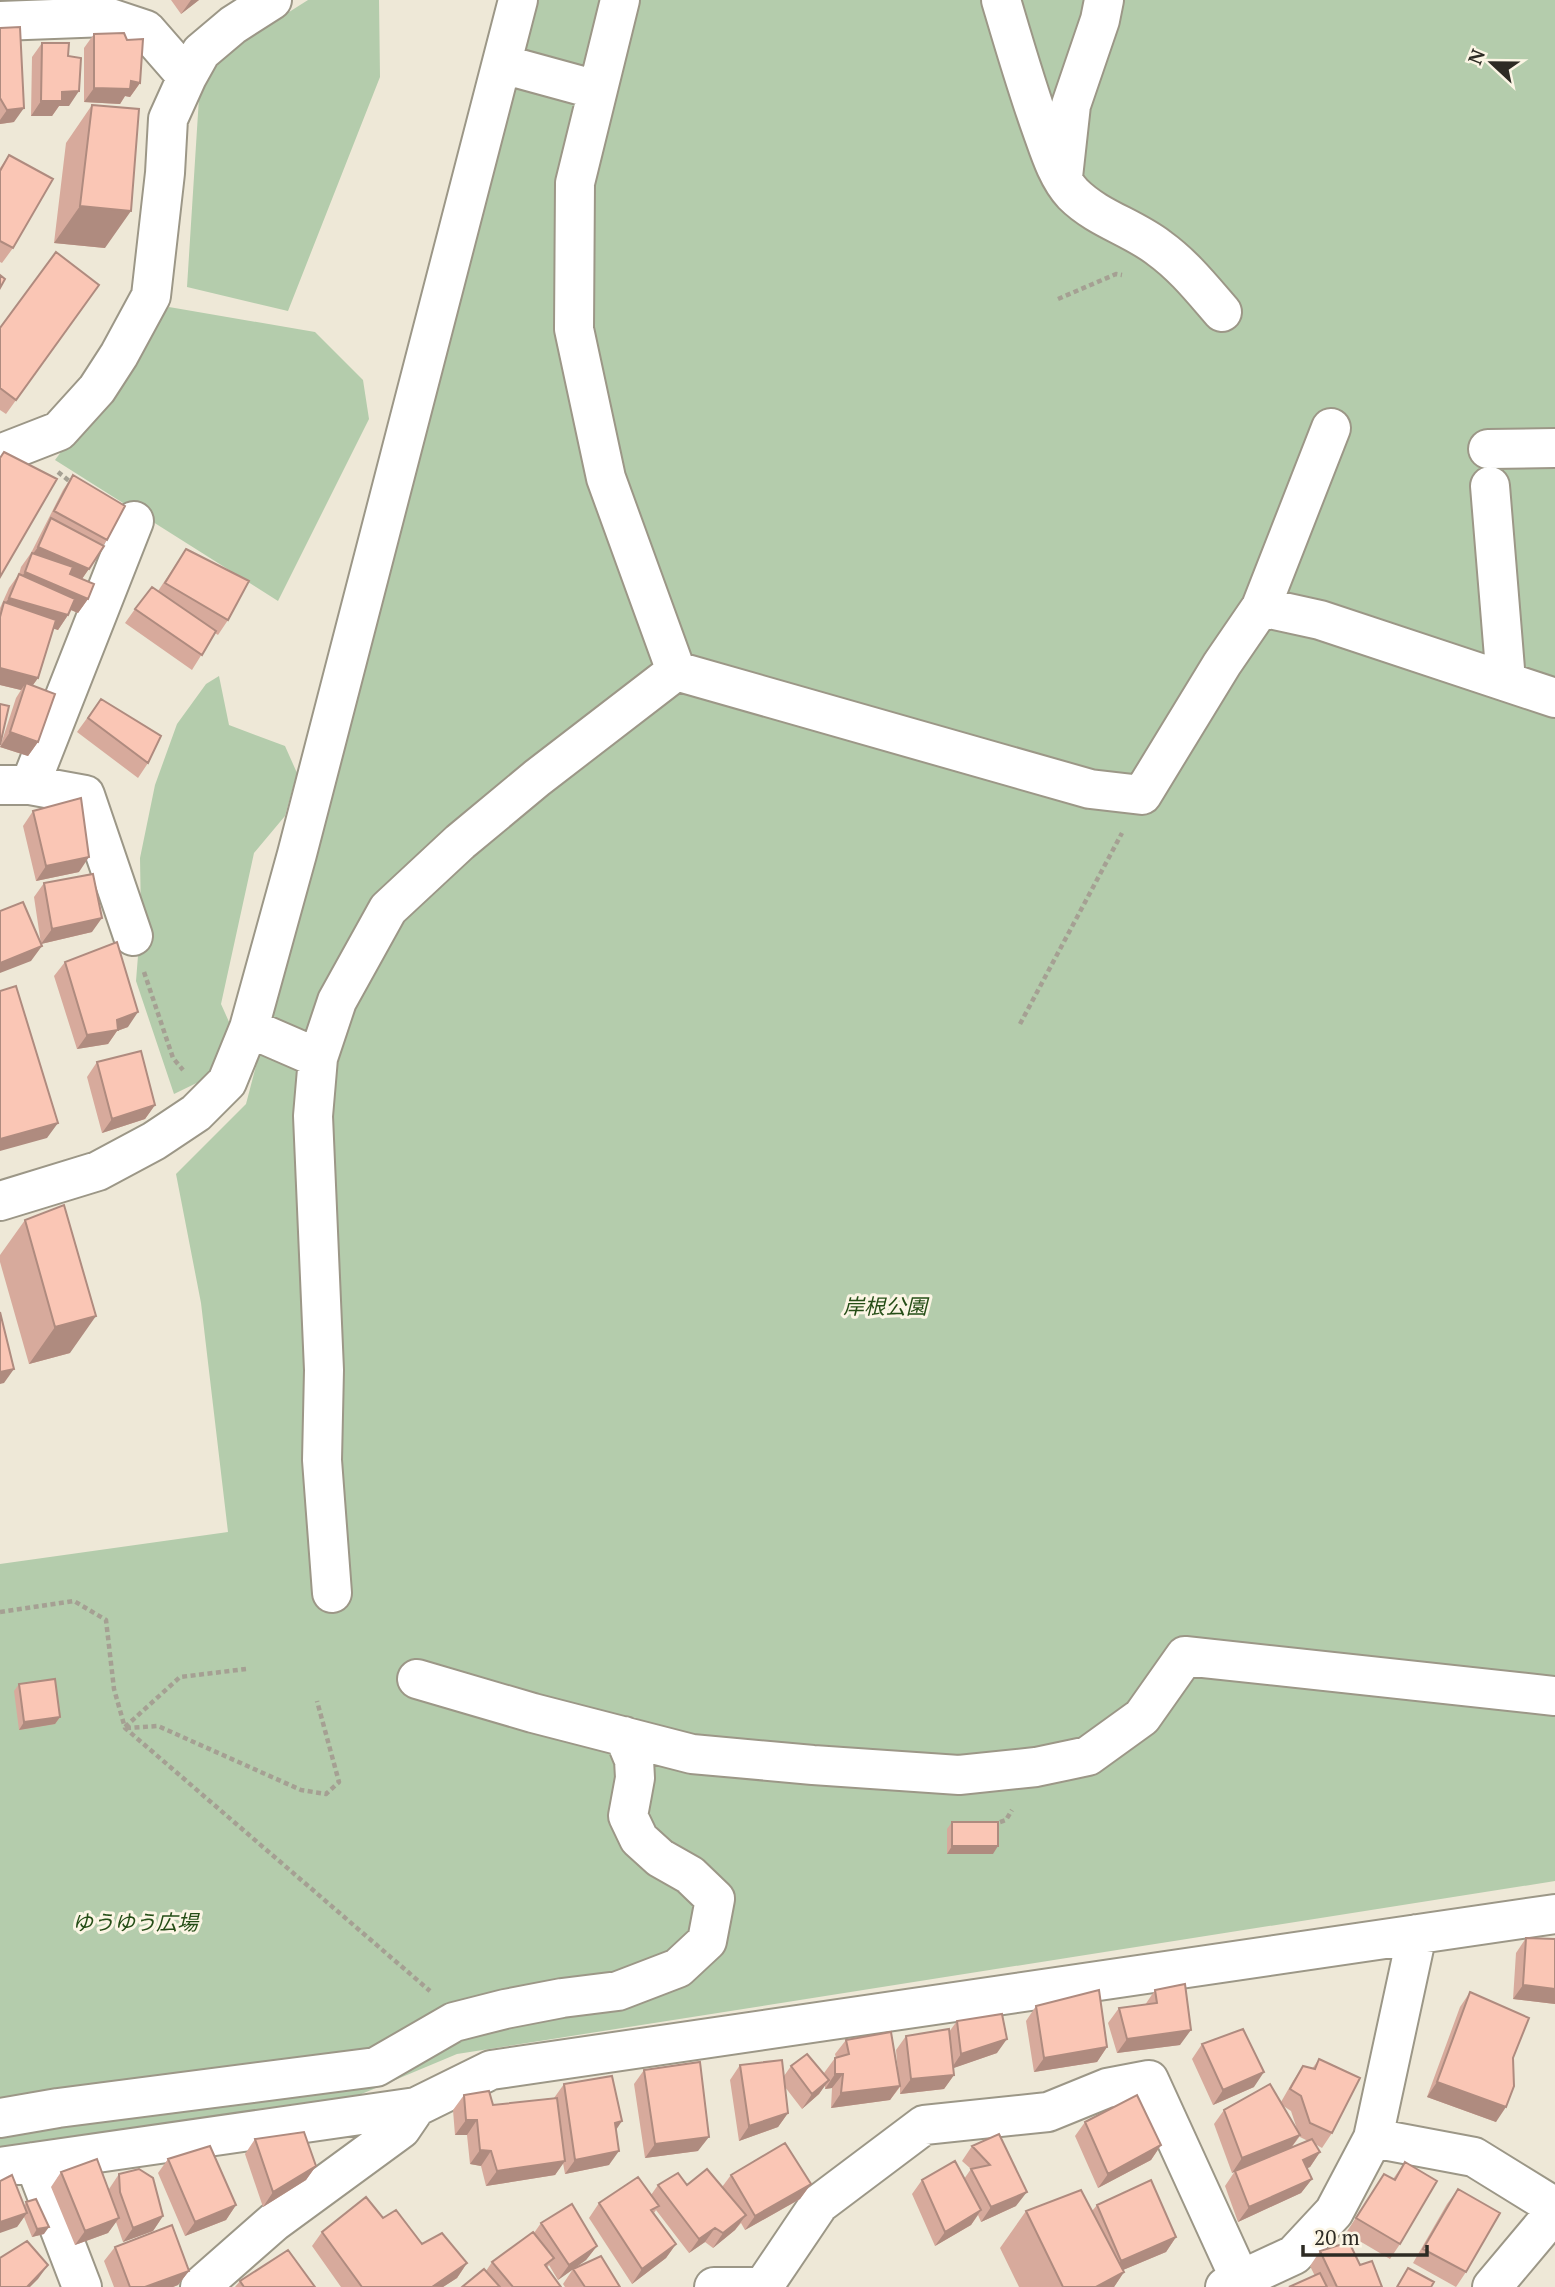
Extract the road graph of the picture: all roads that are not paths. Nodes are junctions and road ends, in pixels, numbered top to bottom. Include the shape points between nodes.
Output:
1 (272, 0) edge
2 (518, 0) edge
3 (620, 0) edge
4 (1001, 0) edge
5 (1104, 0) edge
6 (0, 21) edge
7 (502, 64) junction
8 (187, 78) junction
9 (597, 90) junction
10 (1063, 180) junction
11 (1222, 312) dead end
12 (1331, 428) dead end
13 (1555, 448) edge
14 (0, 454) edge
15 (134, 522) dead end
16 (1261, 607) junction
17 (676, 671) junction
18 (1506, 681) junction
19 (1555, 698) edge
20 (15, 785) edge
21 (133, 936) road end
22 (249, 1028) junction
23 (318, 1058) junction
24 (0, 1201) edge
25 (332, 1593) dead end
26 (416, 1679) dead end
27 (1555, 1696) edge
28 (624, 1736) junction
29 (1555, 1914) edge
30 (1417, 1934) junction
31 (454, 2022) junction
32 (491, 2070) junction
33 (416, 2107) junction
34 (0, 2118) edge
35 (1373, 2137) junction
36 (17, 2164) edge
37 (1555, 2209) edge
38 (1233, 2283) edge
39 (82, 2287) edge
40 (200, 2287) edge
41 (714, 2287) edge
42 (754, 2287) edge
43 (763, 2287) edge
44 (1492, 2287) edge

1 - 8 street via 201,52
2 - 7 street
3 - 9 street
4 - 10 street via 1028,94
5 - 10 street via 1071,105
6 - 8 street via 107,17 146,30
7 - 9 street
7 - 22 street
8 - 14 street via 168,119 151,296 96,389 59,432
9 - 17 street via 575,183 574,329 606,478
10 - 11 street via 1091,209 1157,246 1185,269
12 - 16 street
13 - 18 street via 1489,468
15 - 20 street
16 - 17 street via 1142,795 1090,789
16 - 18 street via 1320,620
17 - 23 street via 537,778 388,908 337,1001
18 - 19 street
20 - 21 street via 85,795
22 - 23 street
22 - 24 street via 227,1082 196,1113 155,1142 98,1171
23 - 25 street via 313,1116 324,1370 322,1460
26 - 28 street
27 - 28 street via 1185,1656 1142,1717 1088,1756 1036,1767 959,1775 813,1765 692,1754
28 - 31 street via 635,1760 628,1816 639,1839 715,1899 707,1941 678,1968 618,1991 562,1998
29 - 30 street
30 - 32 street
30 - 35 street
31 - 32 street
31 - 34 street via 376,2067
32 - 33 street
33 - 36 street
33 - 40 street via 401,2129 274,2222
35 - 37 street via 1474,2157
35 - 38 street via 1334,2212 1294,2255
36 - 39 street
37 - 44 street
38 - 43 street via 1149,2080 1107,2088 1048,2112 924,2125 819,2204
41 - 42 street

